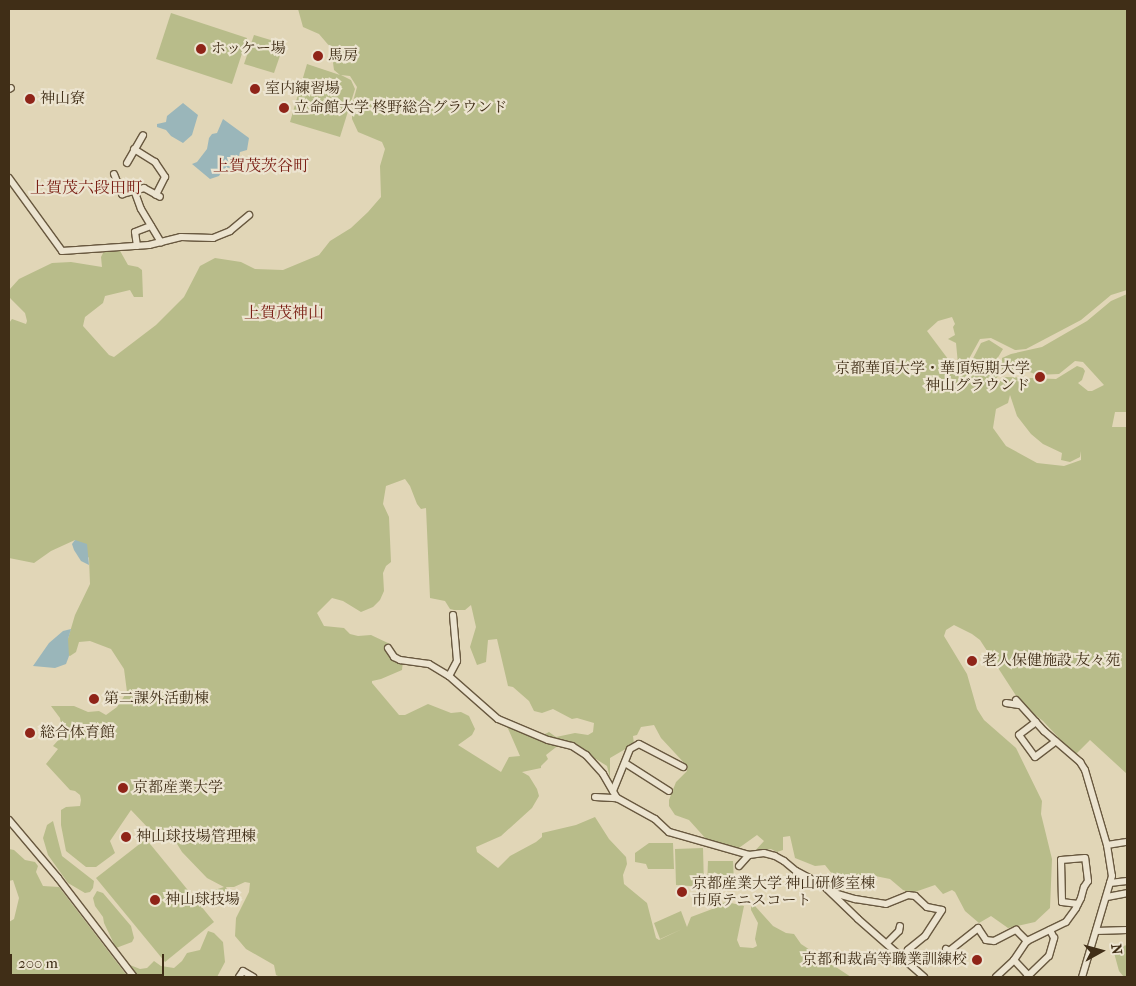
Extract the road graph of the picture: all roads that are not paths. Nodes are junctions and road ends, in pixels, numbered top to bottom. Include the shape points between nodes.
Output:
1 (143, 135) dead end
2 (134, 149) junction
3 (128, 163) dead end
4 (114, 174) dead end
5 (9, 178) edge
6 (134, 190) junction
7 (249, 215) dead end
8 (151, 226) junction
9 (161, 242) junction
10 (137, 246) junction
11 (453, 615) dead end
12 (388, 648) dead end
13 (449, 676) junction
14 (1006, 703) dead end
15 (1036, 722) junction
16 (1056, 740) junction
17 (625, 763) junction
18 (683, 767) dead end
19 (613, 791) junction
20 (669, 791) dead end
21 (595, 797) dead end
22 (617, 798) junction
23 (9, 820) edge
24 (1127, 842) edge
25 (1107, 844) junction
26 (750, 855) junction
27 (739, 866) dead end
28 (1127, 881) edge
29 (1110, 883) junction
30 (828, 890) junction
31 (1127, 893) edge
32 (1107, 897) junction
33 (1078, 904) junction
34 (900, 926) dead end
35 (1050, 930) junction
36 (1127, 930) edge
37 (1096, 931) junction
38 (1027, 941) junction
39 (887, 944) junction
40 (946, 949) dead end
41 (904, 959) junction
42 (1014, 960) junction
43 (1028, 976) edge
44 (134, 977) edge
45 (239, 977) edge
46 (253, 977) edge
47 (924, 977) edge
48 (996, 977) edge
49 (1082, 977) edge

1 - 2 street
2 - 3 street
2 - 6 street via 155,162 165,177 158,196 144,188
4 - 6 street via 122,194
5 - 10 street via 62,252
6 - 8 street
7 - 9 street via 220,236 181,237
8 - 9 street
8 - 10 street via 135,232
9 - 10 street
11 - 13 street via 457,661
12 - 13 street via 400,660 429,664
13 - 19 street via 498,719 548,740 572,746 586,755
14 - 15 street via 1017,702
15 - 16 street
15 - 16 street via 1019,735 1035,756
16 - 25 street via 1085,770
17 - 18 street via 630,749 639,744
17 - 19 street
17 - 20 street
19 - 22 street
21 - 22 street
22 - 26 street via 655,819 669,832
23 - 44 street
24 - 25 street
25 - 29 street via 1112,876
26 - 27 street
26 - 30 street via 764,853 775,856
28 - 29 street
29 - 32 street
30 - 39 street
30 - 41 street via 839,896 886,904 908,895 915,896 927,907 942,910 926,936 908,950
31 - 32 street
32 - 37 street
33 - 33 street via 1088,881 1085,858 1062,860 1062,902
33 - 35 street via 1066,922
34 - 39 street
35 - 38 street
35 - 43 street via 1054,938 1049,956
36 - 37 street
37 - 49 street
38 - 40 street via 1016,930 994,941 986,940 978,928 949,951
38 - 42 street
39 - 41 street
41 - 47 street
42 - 43 street
42 - 48 street
45 - 46 street via 243,971

